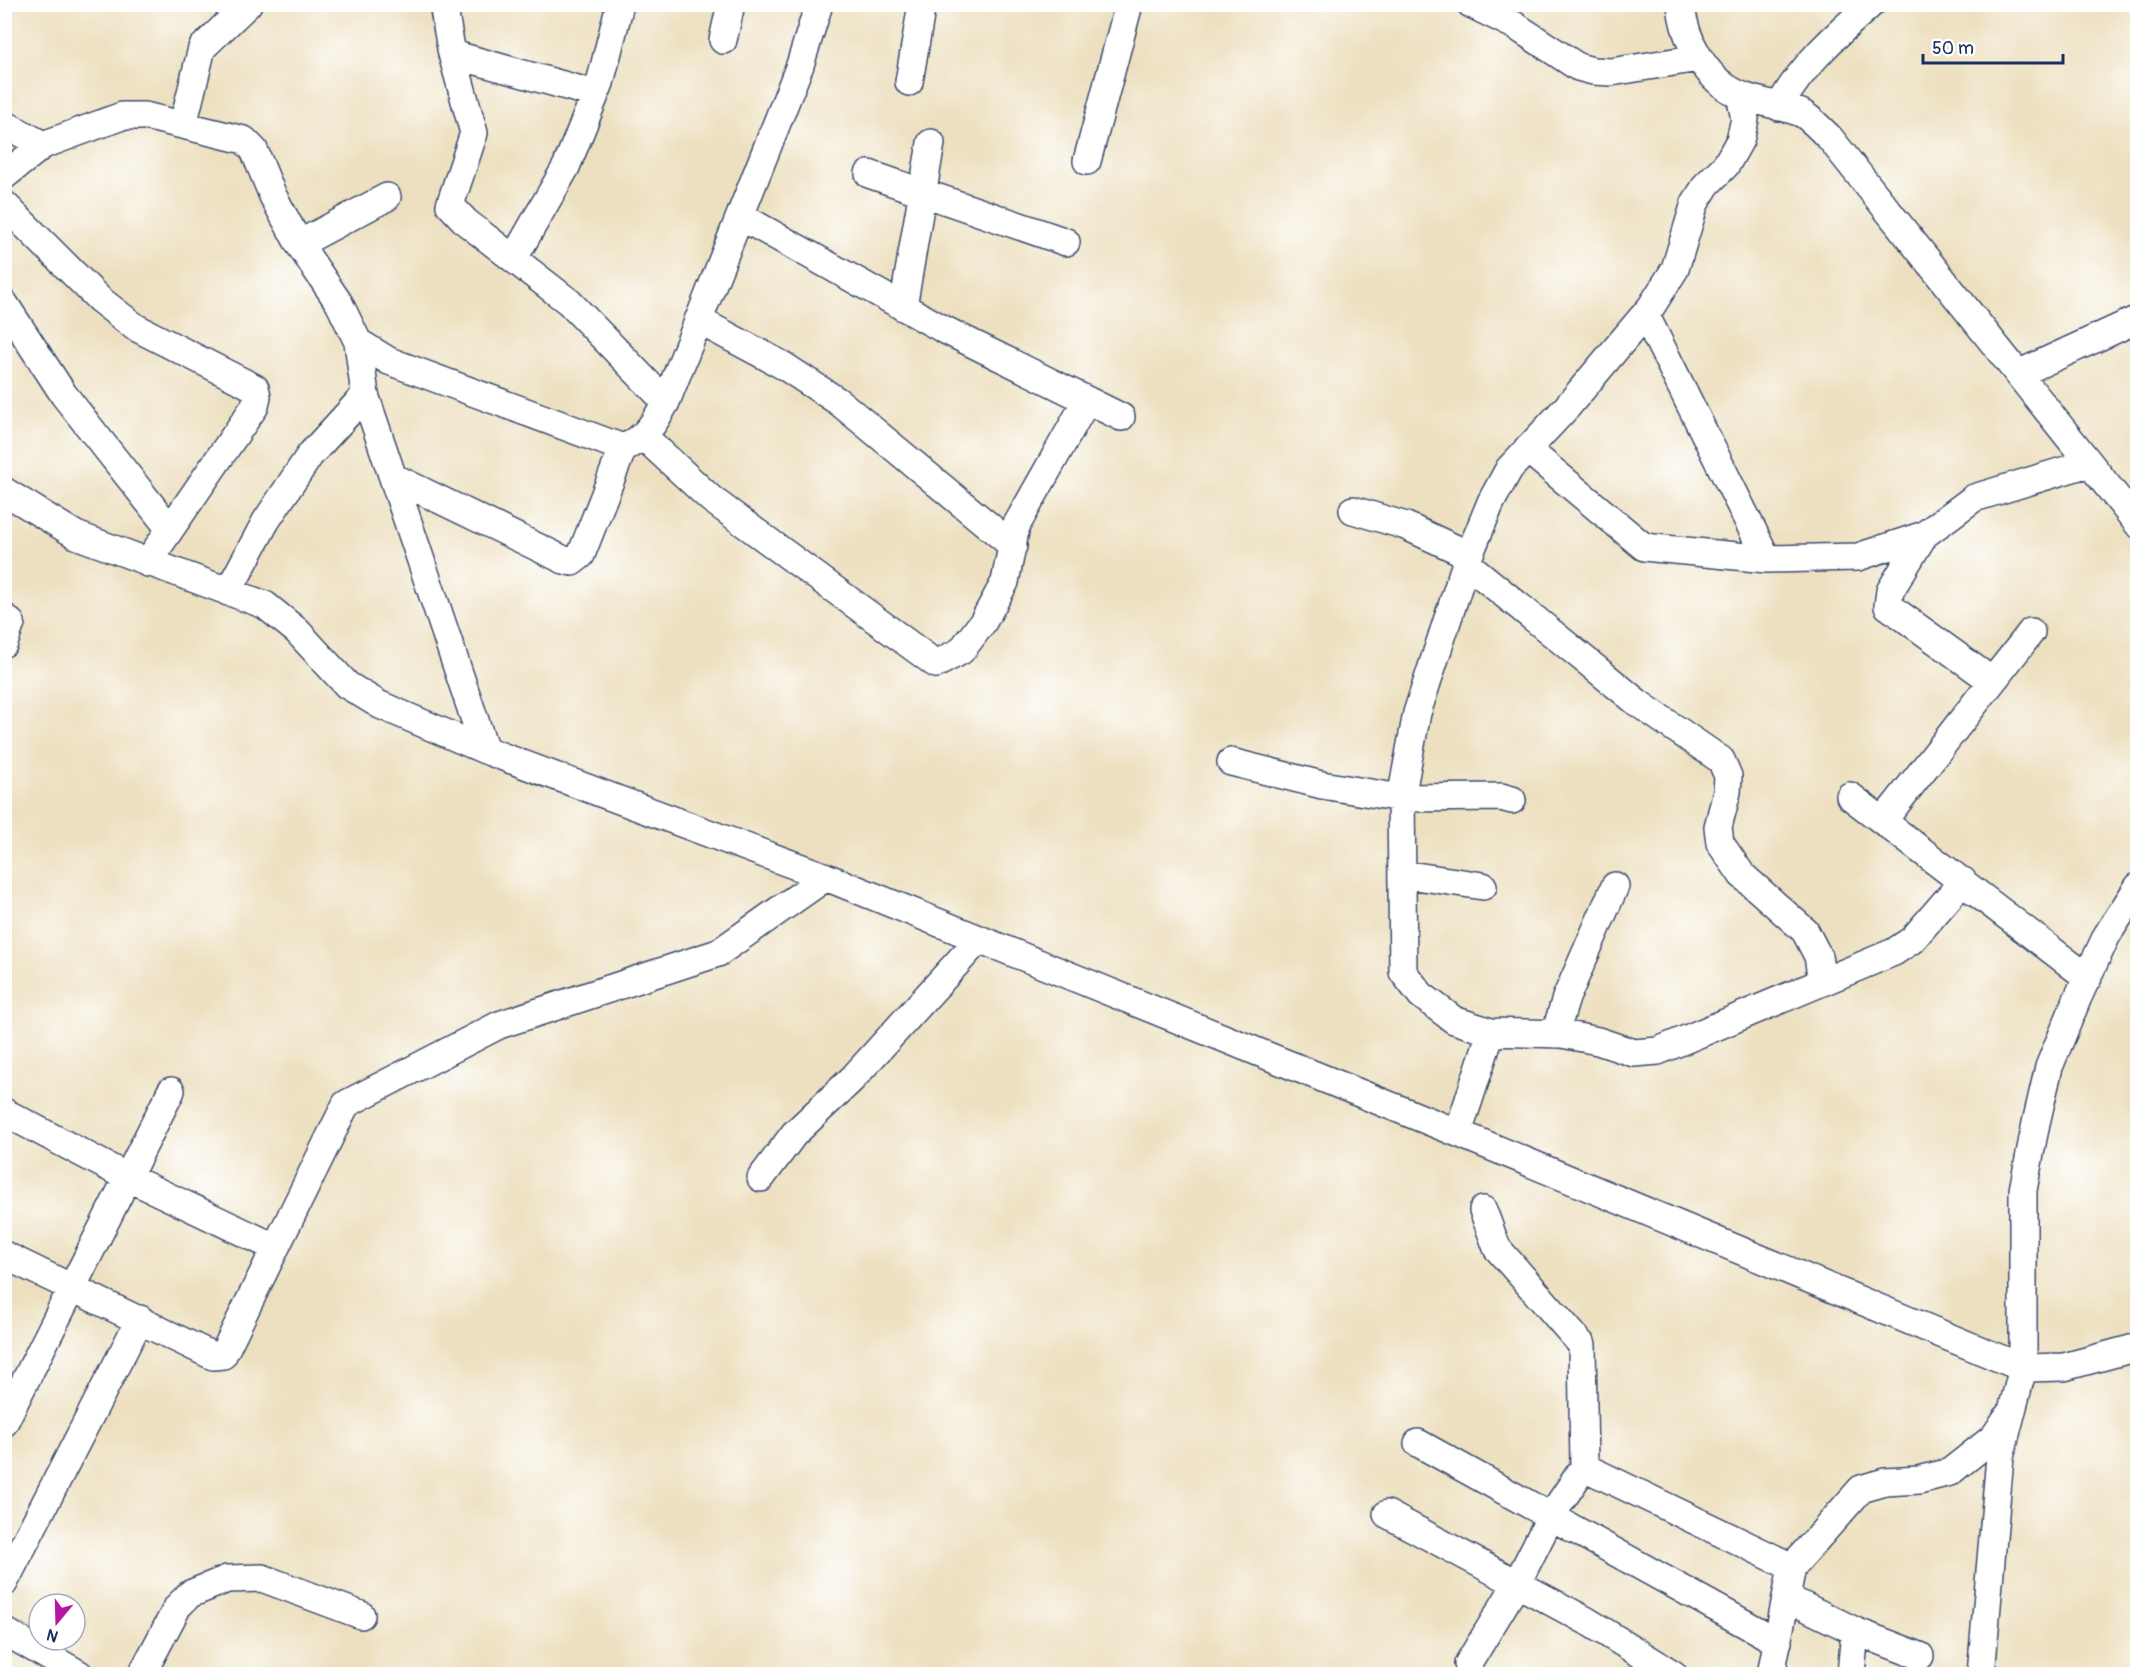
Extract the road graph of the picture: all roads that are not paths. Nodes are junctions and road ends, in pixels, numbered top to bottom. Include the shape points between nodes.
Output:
1 (248, 4) edge
2 (443, 4) edge
3 (620, 4) edge
4 (731, 4) edge
5 (819, 4) edge
6 (922, 4) edge
7 (1129, 4) edge
8 (1470, 4) edge
9 (1681, 4) edge
10 (1871, 4) edge
11 (723, 40) dead end
12 (452, 54) junction
13 (1699, 58) junction
14 (909, 82) dead end
15 (596, 94) junction
16 (1740, 95) junction
17 (1779, 107) junction
18 (4, 124) edge
19 (183, 125) junction
20 (931, 143) dead end
21 (43, 145) junction
22 (1087, 161) dead end
23 (869, 174) dead end
24 (4, 176) edge
25 (922, 193) junction
26 (387, 197) dead end
27 (4, 204) edge
28 (740, 216) junction
29 (1066, 242) dead end
30 (299, 244) junction
31 (514, 258) junction
32 (4, 303) edge
33 (903, 307) junction
34 (1645, 314) junction
35 (698, 320) junction
36 (2138, 320) edge
37 (358, 342) junction
38 (2018, 374) junction
39 (365, 394) junction
40 (1088, 400) junction
41 (666, 402) junction
42 (1121, 417) dead end
43 (633, 442) junction
44 (1527, 449) junction
45 (2089, 463) junction
46 (393, 477) junction
47 (4, 491) edge
48 (1353, 510) dead end
49 (2138, 524) edge
50 (170, 529) junction
51 (1924, 535) junction
52 (1013, 546) junction
53 (1467, 559) junction
54 (1767, 559) junction
55 (147, 562) junction
56 (228, 591) junction
57 (4, 617) edge
58 (2031, 632) dead end
59 (4, 643) edge
60 (1992, 681) junction
61 (485, 750) junction
62 (1231, 762) dead end
63 (1850, 796) dead end
64 (1401, 798) junction
65 (1512, 800) dead end
66 (1883, 821) junction
67 (1402, 873) junction
68 (826, 877) junction
69 (1963, 881) junction
70 (1483, 886) dead end
71 (1615, 886) dead end
72 (2138, 887) edge
73 (979, 939) junction
74 (2088, 978) junction
75 (1822, 982) junction
76 (1491, 1032) junction
77 (1555, 1034) junction
78 (171, 1091) dead end
79 (4, 1112) edge
80 (1458, 1133) junction
81 (129, 1178) junction
82 (761, 1178) dead end
83 (1483, 1210) dead end
84 (274, 1247) junction
85 (4, 1255) edge
86 (72, 1289) junction
87 (140, 1319) junction
88 (2138, 1347) edge
89 (2023, 1368) junction
90 (2013, 1408) junction
91 (4, 1423) edge
92 (1418, 1443) dead end
93 (1584, 1467) junction
94 (1387, 1514) dead end
95 (1551, 1515) junction
96 (1792, 1567) junction
97 (4, 1583) edge
98 (1516, 1585) junction
99 (1787, 1598) junction
100 (361, 1615) dead end
101 (4, 1631) edge
102 (1855, 1631) junction
103 (1778, 1642) junction
104 (1920, 1656) dead end
105 (43, 1665) edge
106 (1471, 1671) edge
107 (79, 1674) edge
108 (142, 1674) edge
109 (1673, 1674) edge
110 (1772, 1674) edge
111 (1851, 1674) edge
112 (1981, 1674) edge

1 - 19 street via 202,48
2 - 12 street
3 - 15 street
4 - 11 street
5 - 28 street via 800,65
6 - 14 street
7 - 22 street
8 - 13 street via 1514,25 1578,67 1593,71 1611,72
9 - 13 street via 1682,20
10 - 17 street via 1793,81
12 - 15 street
12 - 31 street via 474,133 450,205
13 - 16 street via 1715,77
15 - 31 street via 566,167
16 - 17 street
16 - 34 street via 1745,119 1740,140 1726,165 1695,203 1675,269
17 - 38 street via 1802,114 1829,137
18 - 21 street
19 - 21 street via 145,116 122,116
19 - 30 street via 244,140 254,150
20 - 25 street
21 - 24 street
23 - 25 street
25 - 29 street
25 - 33 street
26 - 30 street
27 - 50 street via 99,299 135,327 255,388 255,406
28 - 33 street
28 - 35 street
30 - 37 street via 339,303
31 - 41 street via 569,302
32 - 50 street via 64,395
33 - 40 street
34 - 44 street
34 - 54 street
35 - 41 street
35 - 52 street via 784,366 839,402
36 - 38 street
37 - 39 street
37 - 43 street via 389,361
38 - 45 street
39 - 46 street
39 - 56 street via 310,455 266,521
40 - 42 street
40 - 52 street via 1016,526
41 - 43 street via 655,423
43 - 46 street via 581,555 572,562
43 - 52 street via 936,664 961,651 983,622 1005,582
44 - 53 street via 1504,477
44 - 54 street via 1644,548
45 - 49 street
45 - 51 street via 1974,498
46 - 61 street
47 - 55 street via 76,535
48 - 53 street via 1406,526
50 - 55 street
51 - 54 street via 1858,557
51 - 60 street via 1890,591 1888,606
53 - 64 street via 1418,713
53 - 75 street via 1638,703 1721,760 1728,776 1718,827 1720,843 1742,875 1804,931 1818,956
55 - 56 street
56 - 61 street via 279,614 347,686 380,705
57 - 59 street via 11,624
58 - 60 street
60 - 66 street
61 - 68 street
62 - 64 street via 1322,785
63 - 66 street
64 - 65 street
64 - 67 street
66 - 69 street
67 - 70 street
67 - 76 street via 1403,972 1421,995 1454,1020
68 - 73 street
68 - 84 street via 718,952 500,1025 346,1104
69 - 74 street
69 - 75 street via 1912,940 1894,952
71 - 77 street via 1566,998
72 - 74 street via 2108,935
73 - 80 street
73 - 82 street via 852,1079 794,1134
74 - 89 street via 2049,1067 2023,1190
75 - 77 street via 1658,1051 1634,1053 1598,1041
76 - 77 street
76 - 80 street
78 - 81 street
79 - 81 street
80 - 89 street
81 - 84 street
81 - 86 street
83 - 93 street via 1497,1248 1582,1345
84 - 87 street via 223,1355 213,1356
85 - 86 street
86 - 87 street
86 - 91 street
87 - 97 street
88 - 89 street via 2064,1367
89 - 90 street
90 - 96 street via 1994,1437 1950,1472 1861,1489
90 - 112 street via 2000,1457
92 - 95 street
93 - 95 street
93 - 96 street
94 - 98 street
95 - 98 street
95 - 103 street
96 - 99 street
98 - 106 street
98 - 109 street via 1587,1621
99 - 102 street
99 - 103 street
100 - 108 street via 262,1578 227,1579 190,1594 178,1606
101 - 105 street
102 - 104 street
102 - 111 street
103 - 110 street
105 - 107 street

